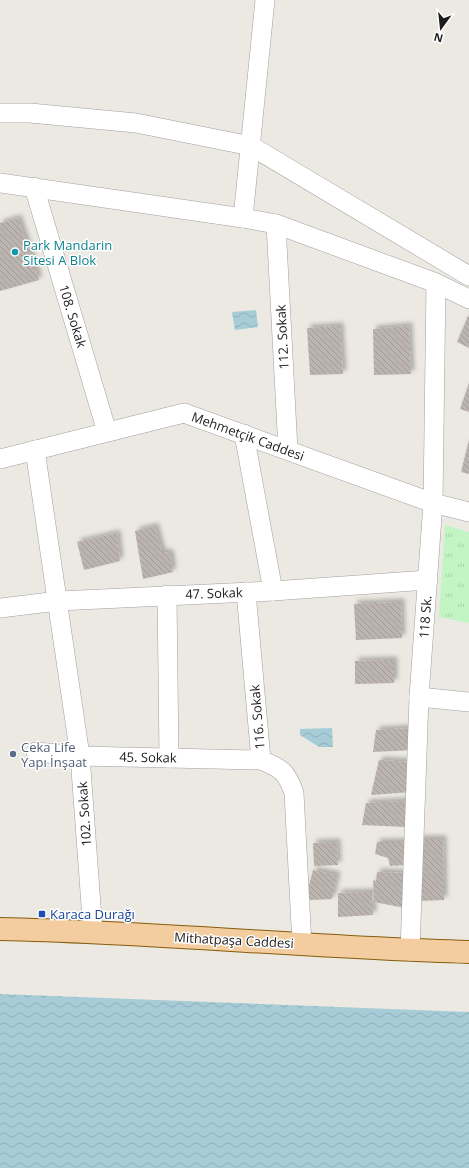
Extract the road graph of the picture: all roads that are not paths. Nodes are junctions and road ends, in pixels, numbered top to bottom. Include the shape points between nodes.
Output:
1 (265, 0) edge
2 (0, 113) edge
3 (251, 146) junction
4 (0, 183) edge
5 (34, 187) junction
6 (244, 218) junction
7 (276, 224) junction
8 (468, 276) edge
9 (436, 283) junction
10 (469, 299) edge
11 (107, 432) junction
12 (244, 434) junction
13 (35, 450) junction
14 (288, 450) junction
15 (0, 459) edge
16 (433, 503) junction
17 (469, 512) edge
18 (428, 580) junction
19 (273, 591) junction
20 (246, 592) junction
21 (167, 595) junction
22 (58, 601) junction
23 (0, 608) edge
24 (419, 697) junction
25 (469, 702) edge
26 (36, 752) dead end
27 (80, 756) junction
28 (169, 758) junction
29 (260, 760) junction
30 (4, 930) edge
31 (93, 932) junction
32 (302, 944) junction
33 (410, 951) junction
34 (469, 952) edge

1 - 3 street
2 - 3 street via 30,113 136,123
3 - 6 street
3 - 8 street
4 - 5 street
5 - 6 street
5 - 11 street, 108. Sokak
6 - 7 street
7 - 9 street
7 - 14 street, 112. Sokak
9 - 10 street
9 - 16 street, 118 Sk.
11 - 12 street, Mehmetçik Caddesi via 184,413
11 - 13 street, Mehmetçik Caddesi
12 - 14 street, Mehmetçik Caddesi
12 - 19 street
13 - 15 street, Mehmetçik Caddesi
13 - 22 street, 102. Sokak
14 - 16 street, Mehmetçik Caddesi
16 - 17 street, Mehmetçik Caddesi
16 - 18 street, 118 Sk.
18 - 19 street, 47. Sokak
18 - 24 street, 118 Sk.
19 - 20 street, 47. Sokak
20 - 21 street, 47. Sokak
20 - 29 street, 116. Sokak
21 - 22 street, 47. Sokak
21 - 28 street
22 - 23 street, 47. Sokak
22 - 27 street, 102. Sokak
24 - 25 street
24 - 33 street, 118 Sk.
26 - 27 street, 45. Sokak
27 - 28 street, 45. Sokak
27 - 31 street, 102. Sokak
28 - 29 street, 45. Sokak
29 - 32 street, 116. Sokak via 277,766 289,778 294,793
30 - 31 main road, Mithatpaşa Caddesi
31 - 32 main road, Mithatpaşa Caddesi
32 - 33 main road, Mithatpaşa Caddesi
33 - 34 main road, Mithatpaşa Caddesi

